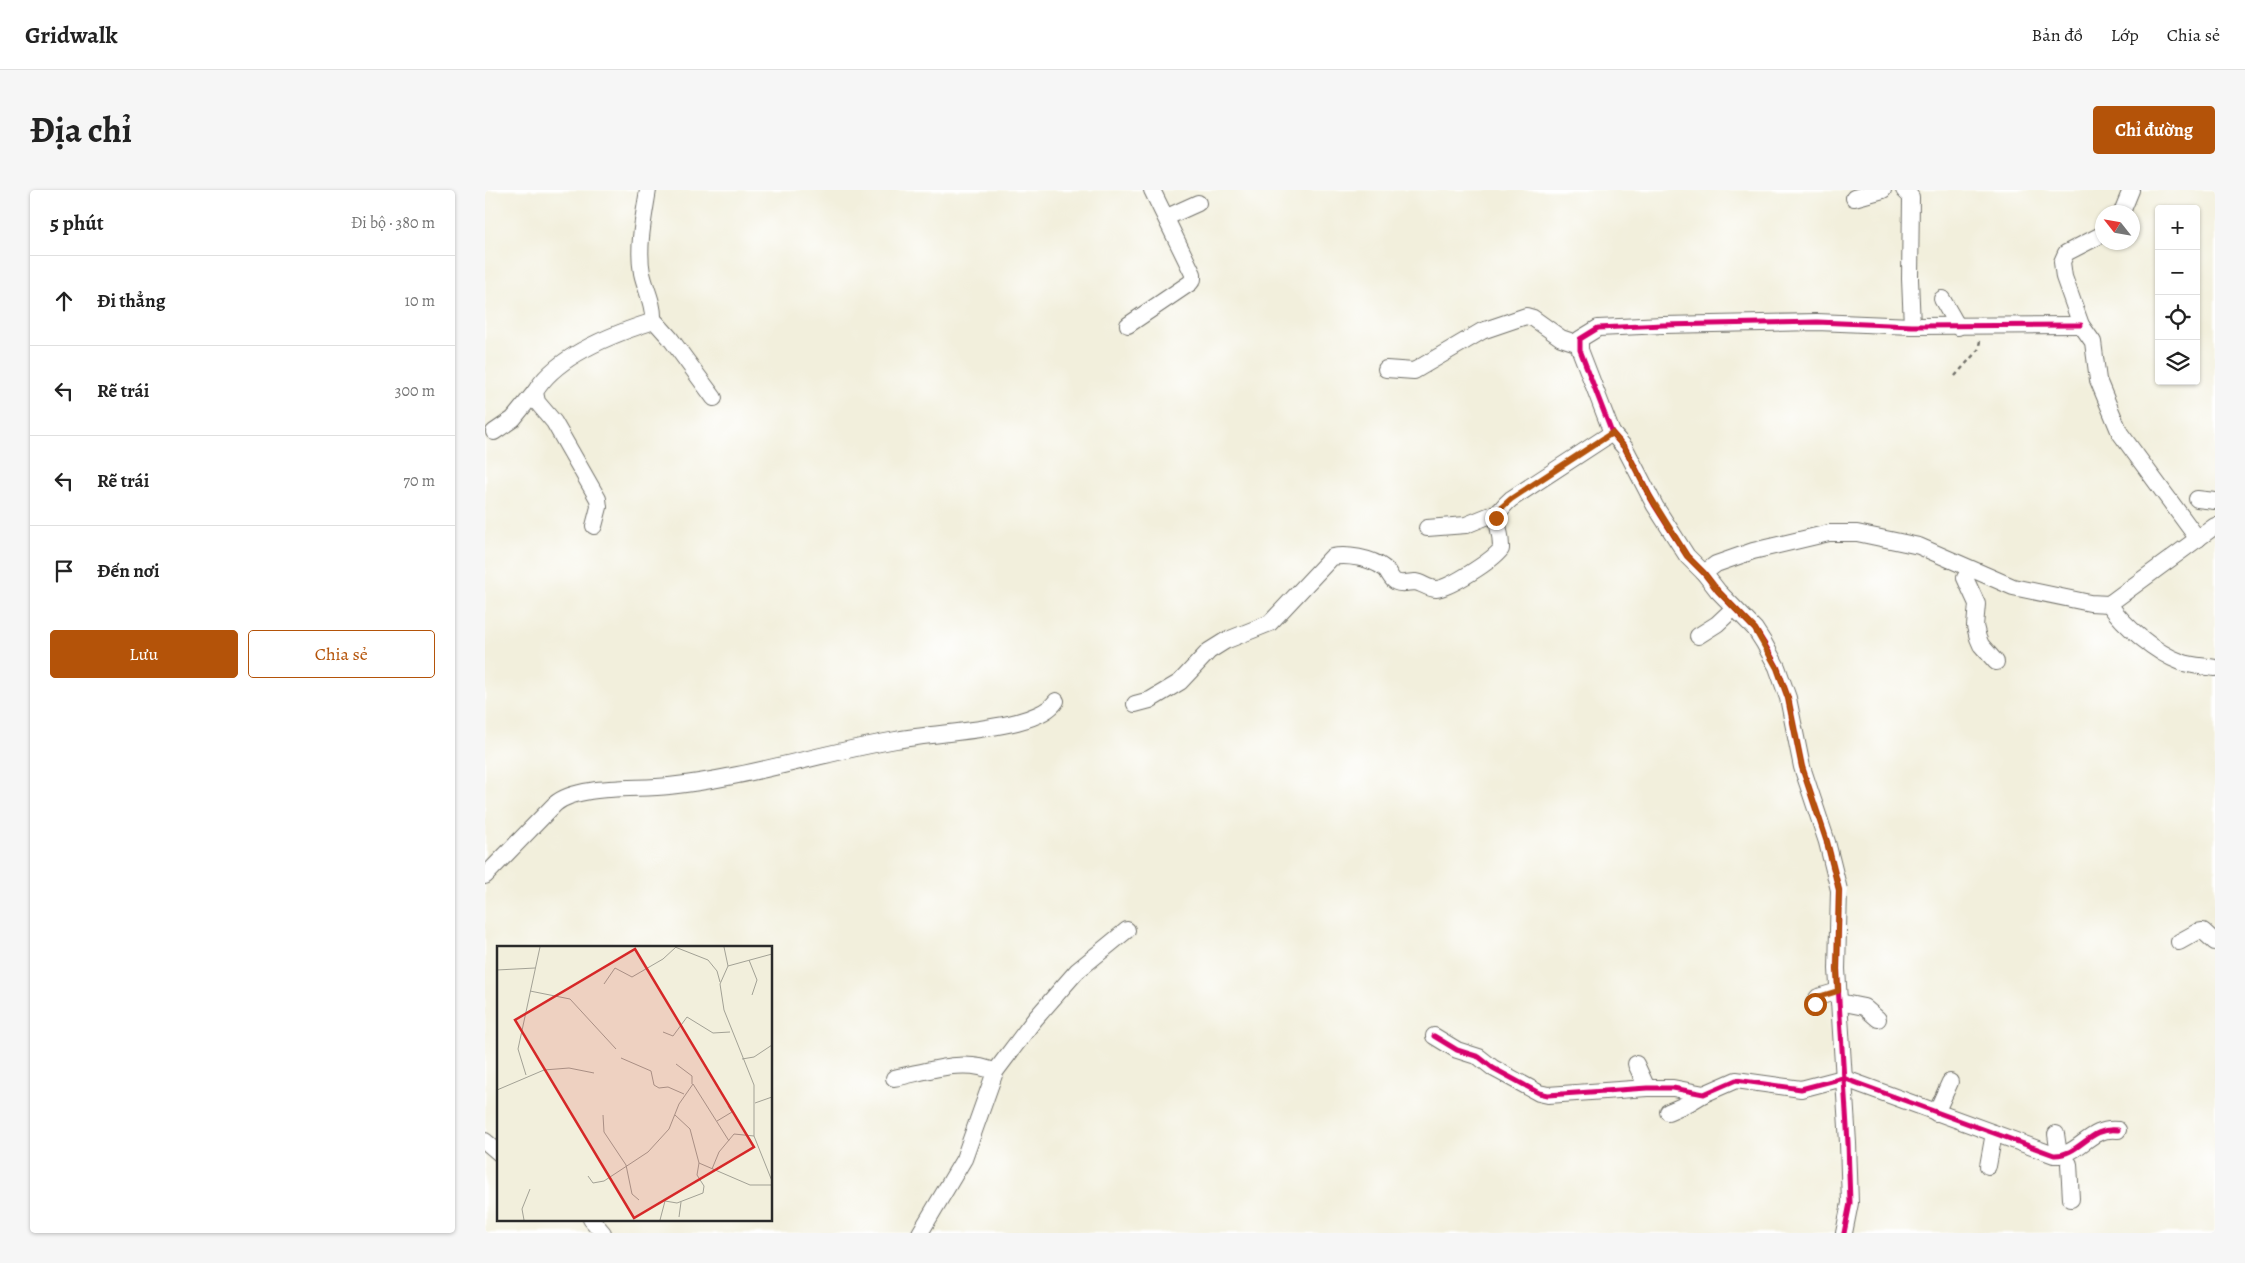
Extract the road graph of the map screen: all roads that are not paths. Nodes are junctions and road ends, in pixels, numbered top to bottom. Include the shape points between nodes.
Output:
1 (648, 190) edge
2 (1152, 190) edge
3 (1883, 190) edge
4 (1904, 190) edge
5 (2131, 190) edge
6 (1854, 198) dead end
7 (1198, 203) dead end
8 (2125, 205) edge
9 (1167, 217) junction
10 (2095, 238) edge
11 (1942, 299) dead end
12 (653, 319) junction
13 (1128, 325) dead end
14 (2081, 325) junction
15 (1912, 326) junction
16 (1957, 327) junction
17 (1579, 344) junction
18 (1387, 369) dead end
19 (535, 392) junction
20 (713, 398) dead end
21 (494, 432) dead end
22 (1612, 433) junction
23 (2197, 499) dead end
24 (2215, 501) edge
25 (1498, 512) junction
26 (595, 526) dead end
27 (2215, 526) edge
28 (1427, 528) dead end
29 (2197, 539) junction
30 (1970, 570) junction
31 (1704, 573) junction
32 (2109, 604) junction
33 (1734, 608) junction
34 (1698, 636) dead end
35 (1996, 662) dead end
36 (2215, 668) edge
37 (1056, 701) dead end
38 (1135, 704) dead end
39 (485, 876) edge
40 (1127, 930) dead end
41 (2179, 942) dead end
42 (2215, 942) edge
43 (1839, 996) junction
44 (1815, 1004) dead end
45 (1878, 1019) dead end
46 (1433, 1036) dead end
47 (1636, 1064) dead end
48 (995, 1072) junction
49 (894, 1078) dead end
50 (1843, 1078) junction
51 (1950, 1082) dead end
52 (1647, 1088) junction
53 (1704, 1094) junction
54 (1668, 1112) dead end
55 (1936, 1113) junction
56 (2118, 1130) dead end
57 (1994, 1134) junction
58 (2056, 1134) dead end
59 (485, 1141) edge
60 (497, 1151) edge
61 (2066, 1158) junction
62 (1988, 1166) dead end
63 (2071, 1199) dead end
64 (592, 1220) edge
65 (603, 1233) edge
66 (920, 1233) edge
67 (1844, 1233) edge

1 - 12 street via 641,271
2 - 9 street
3 - 6 street
4 - 15 street via 1911,197
5 - 8 street
7 - 9 street
9 - 13 street via 1193,279
10 - 14 street via 2071,249 2063,257 2064,277
11 - 16 street
12 - 19 street via 595,342 540,383
12 - 20 street
14 - 16 street
14 - 29 street via 2093,342 2098,380 2120,433
15 - 16 street
15 - 17 street via 1817,322 1598,328 1583,336
17 - 18 street via 1561,338 1526,316 1475,335 1415,371
17 - 22 street
19 - 21 street via 513,419
19 - 26 street via 537,402 555,422 598,499
22 - 25 street via 1511,499
22 - 31 street via 1625,448 1687,556
23 - 24 street
25 - 28 street via 1466,525
25 - 38 street via 1501,549 1496,556 1442,588 1435,589 1420,583 1399,584 1385,568 1374,562 1345,556 1332,558 1270,623 1225,641 1209,651 1180,682 1150,700
27 - 29 street
29 - 32 street
30 - 31 street via 1919,546 1843,532 1753,551 1716,564
30 - 32 street via 2013,587
30 - 35 street via 1965,578 1977,604 1975,626 1979,638
31 - 33 street
32 - 36 street via 2121,620 2160,651 2181,662
33 - 34 street
33 - 43 street via 1755,629 1777,668 1788,698 1807,786 1827,842 1839,890
37 - 39 street via 1048,709 1018,722 966,732 897,740 670,786 567,795
40 - 48 street via 1077,971
41 - 42 street via 2203,931
43 - 44 street via 1818,997
43 - 45 street via 1864,1007
43 - 50 street
46 - 52 street via 1457,1050 1479,1057 1539,1093 1555,1095
47 - 52 street
48 - 49 street via 967,1065
48 - 66 street via 964,1159
50 - 53 street via 1801,1089 1736,1080
50 - 55 street
50 - 67 street via 1850,1202
51 - 55 street
52 - 53 street via 1673,1088
53 - 54 street
55 - 57 street
56 - 61 street via 2103,1130
57 - 61 street
57 - 62 street
58 - 61 street
59 - 60 street
61 - 63 street
64 - 65 street

